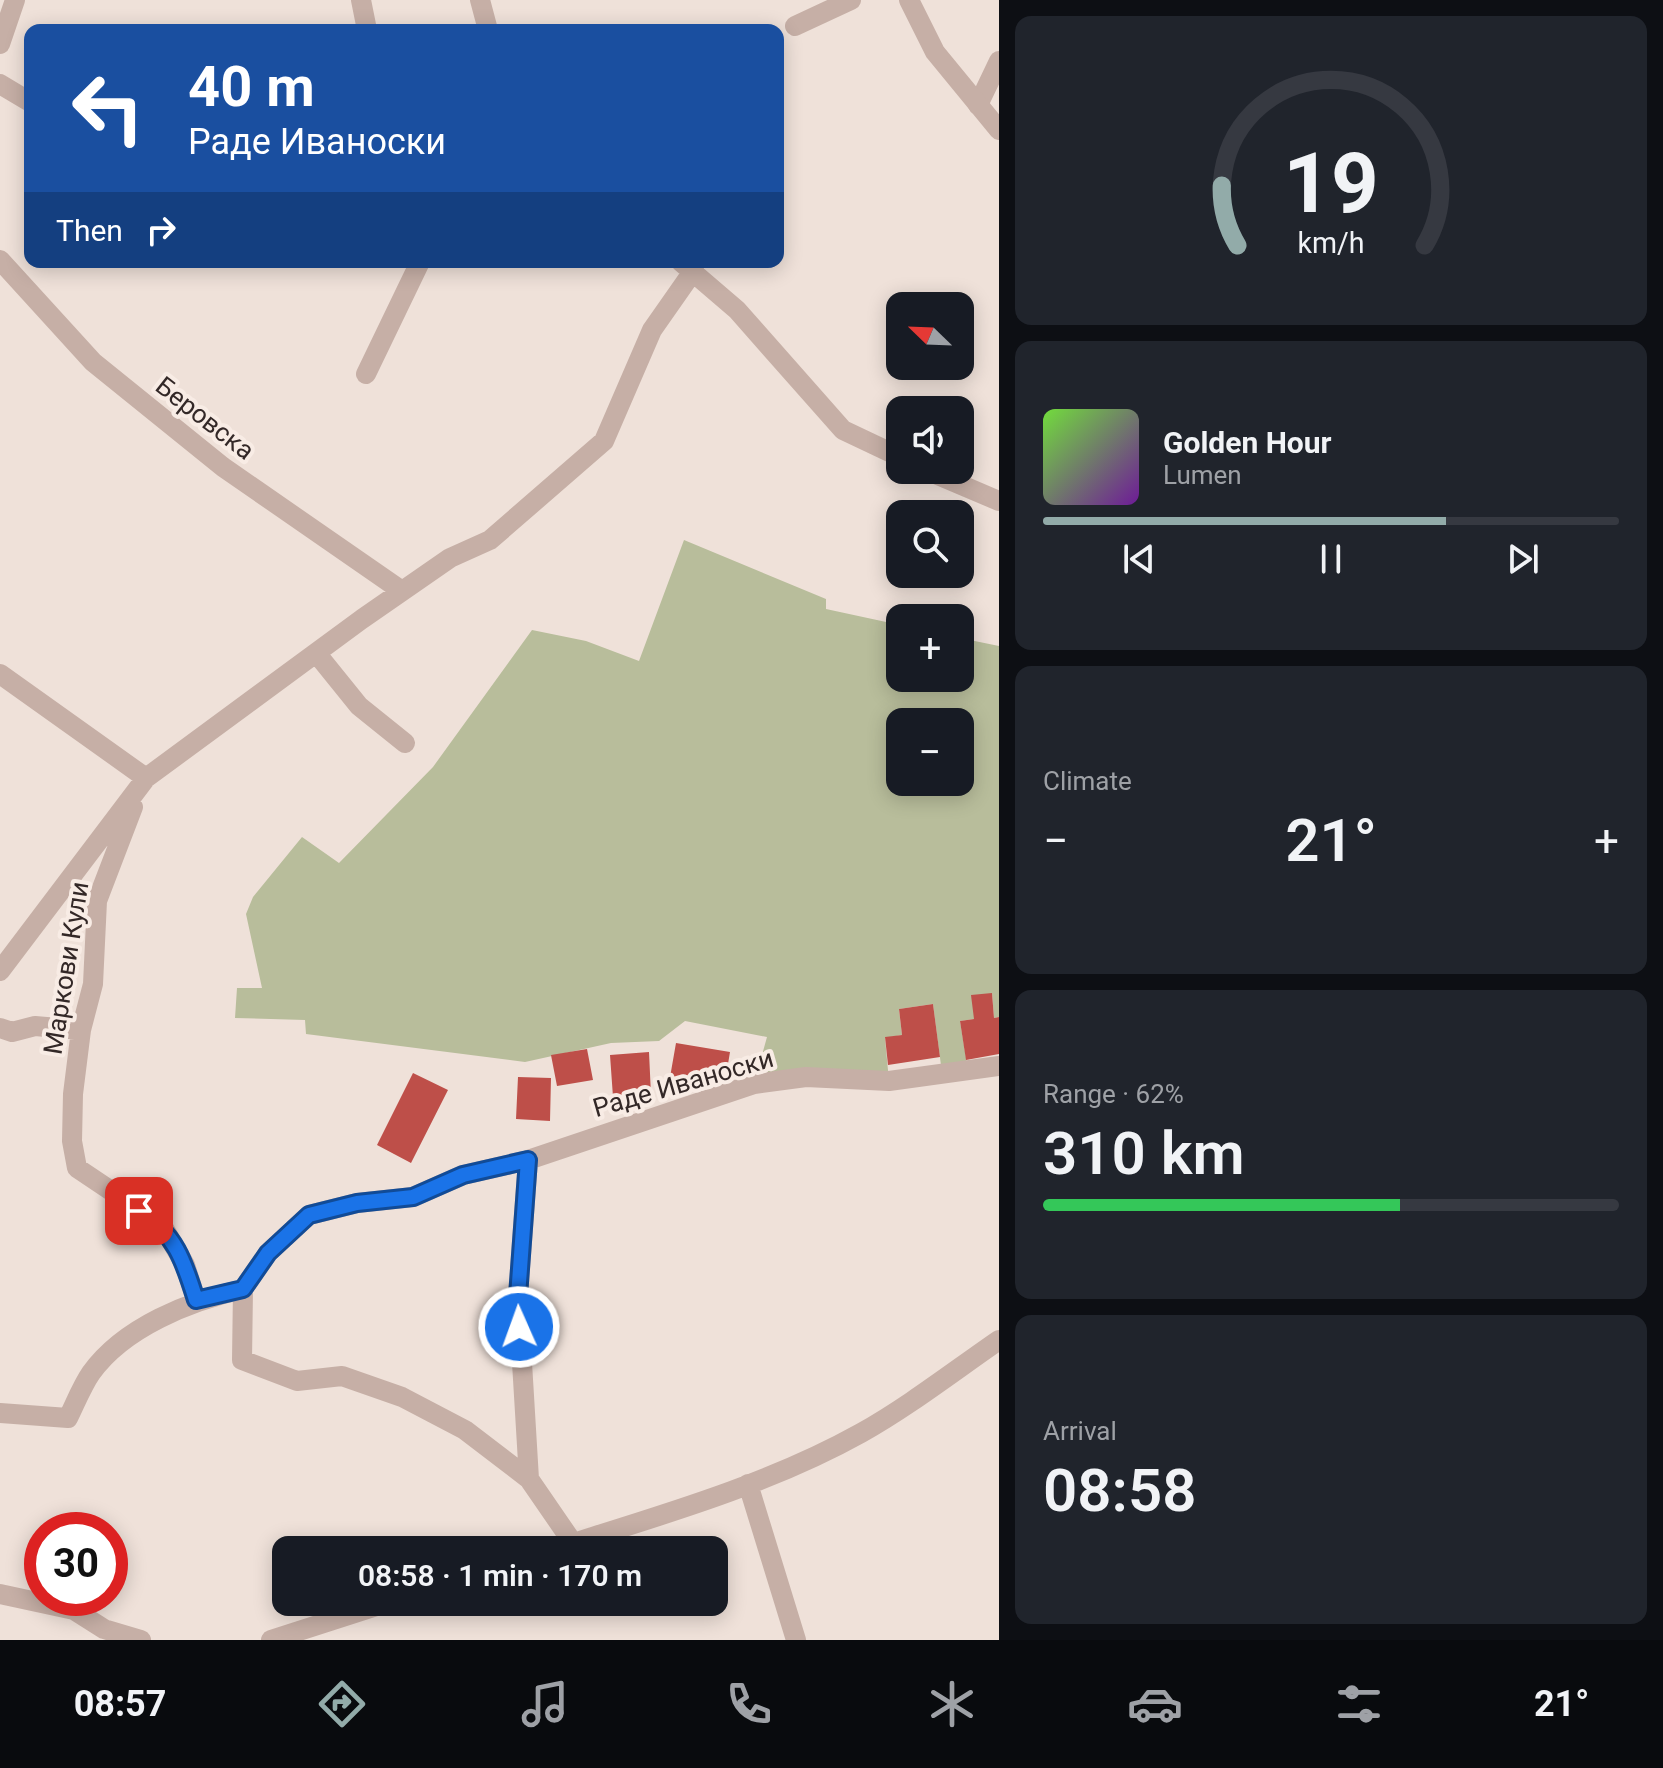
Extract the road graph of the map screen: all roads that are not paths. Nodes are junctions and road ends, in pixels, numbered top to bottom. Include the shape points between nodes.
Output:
1 (15, 0) edge
2 (361, 0) edge
3 (480, 0) edge
4 (851, 0) edge
5 (909, 0) edge
6 (366, 24) edge
7 (486, 24) edge
8 (795, 26) dead end
9 (0, 44) edge
10 (999, 61) edge
11 (0, 84) edge
12 (24, 98) edge
13 (978, 105) junction
14 (999, 130) edge
15 (0, 260) edge
16 (417, 268) edge
17 (687, 268) edge
18 (690, 268) edge
19 (366, 374) dead end
20 (886, 450) edge
21 (959, 484) edge
22 (999, 501) edge
23 (402, 591) junction
24 (317, 654) junction
25 (0, 674) edge
26 (405, 743) dead end
27 (146, 778) junction
28 (0, 971) edge
29 (0, 1028) edge
30 (81, 1030) junction
31 (999, 1066) edge
32 (528, 1160) junction
33 (243, 1289) junction
34 (196, 1300) junction
35 (999, 1340) edge
36 (0, 1413) edge
37 (529, 1479) junction
38 (748, 1484) junction
39 (568, 1536) edge
40 (594, 1536) edge
41 (0, 1594) edge
42 (346, 1616) edge
43 (141, 1640) edge
44 (271, 1640) edge
45 (796, 1640) edge

1 - 9 street
2 - 6 street
3 - 7 street
4 - 8 street
5 - 13 street via 935,52
10 - 13 street
11 - 12 street
13 - 14 street
15 - 23 street, Беровска via 93,362 223,467
16 - 19 street
17 - 23 street via 652,330 604,441 490,540 450,558
18 - 20 street via 781,357 843,430
21 - 22 street
23 - 24 street
24 - 26 street via 359,706
24 - 27 street
25 - 27 street
27 - 28 street
27 - 30 street, Маркови Кули via 97,901 93,984
29 - 30 street
30 - 34 street, Маркови Кули via 73,1094 77,1168 162,1225 185,1265
31 - 32 street, Раде Иваноски via 889,1081 806,1077 754,1084
32 - 33 street, Раде Иваноски via 463,1175 413,1197 309,1215 268,1253
32 - 37 street via 518,1296
33 - 34 street
33 - 37 street via 242,1360 297,1381 342,1376 402,1397 465,1430
34 - 36 street via 121,1343 91,1373 68,1418
35 - 38 street via 862,1432
37 - 39 street
38 - 40 street
38 - 45 street
41 - 43 street via 74,1610 104,1629
42 - 44 street

